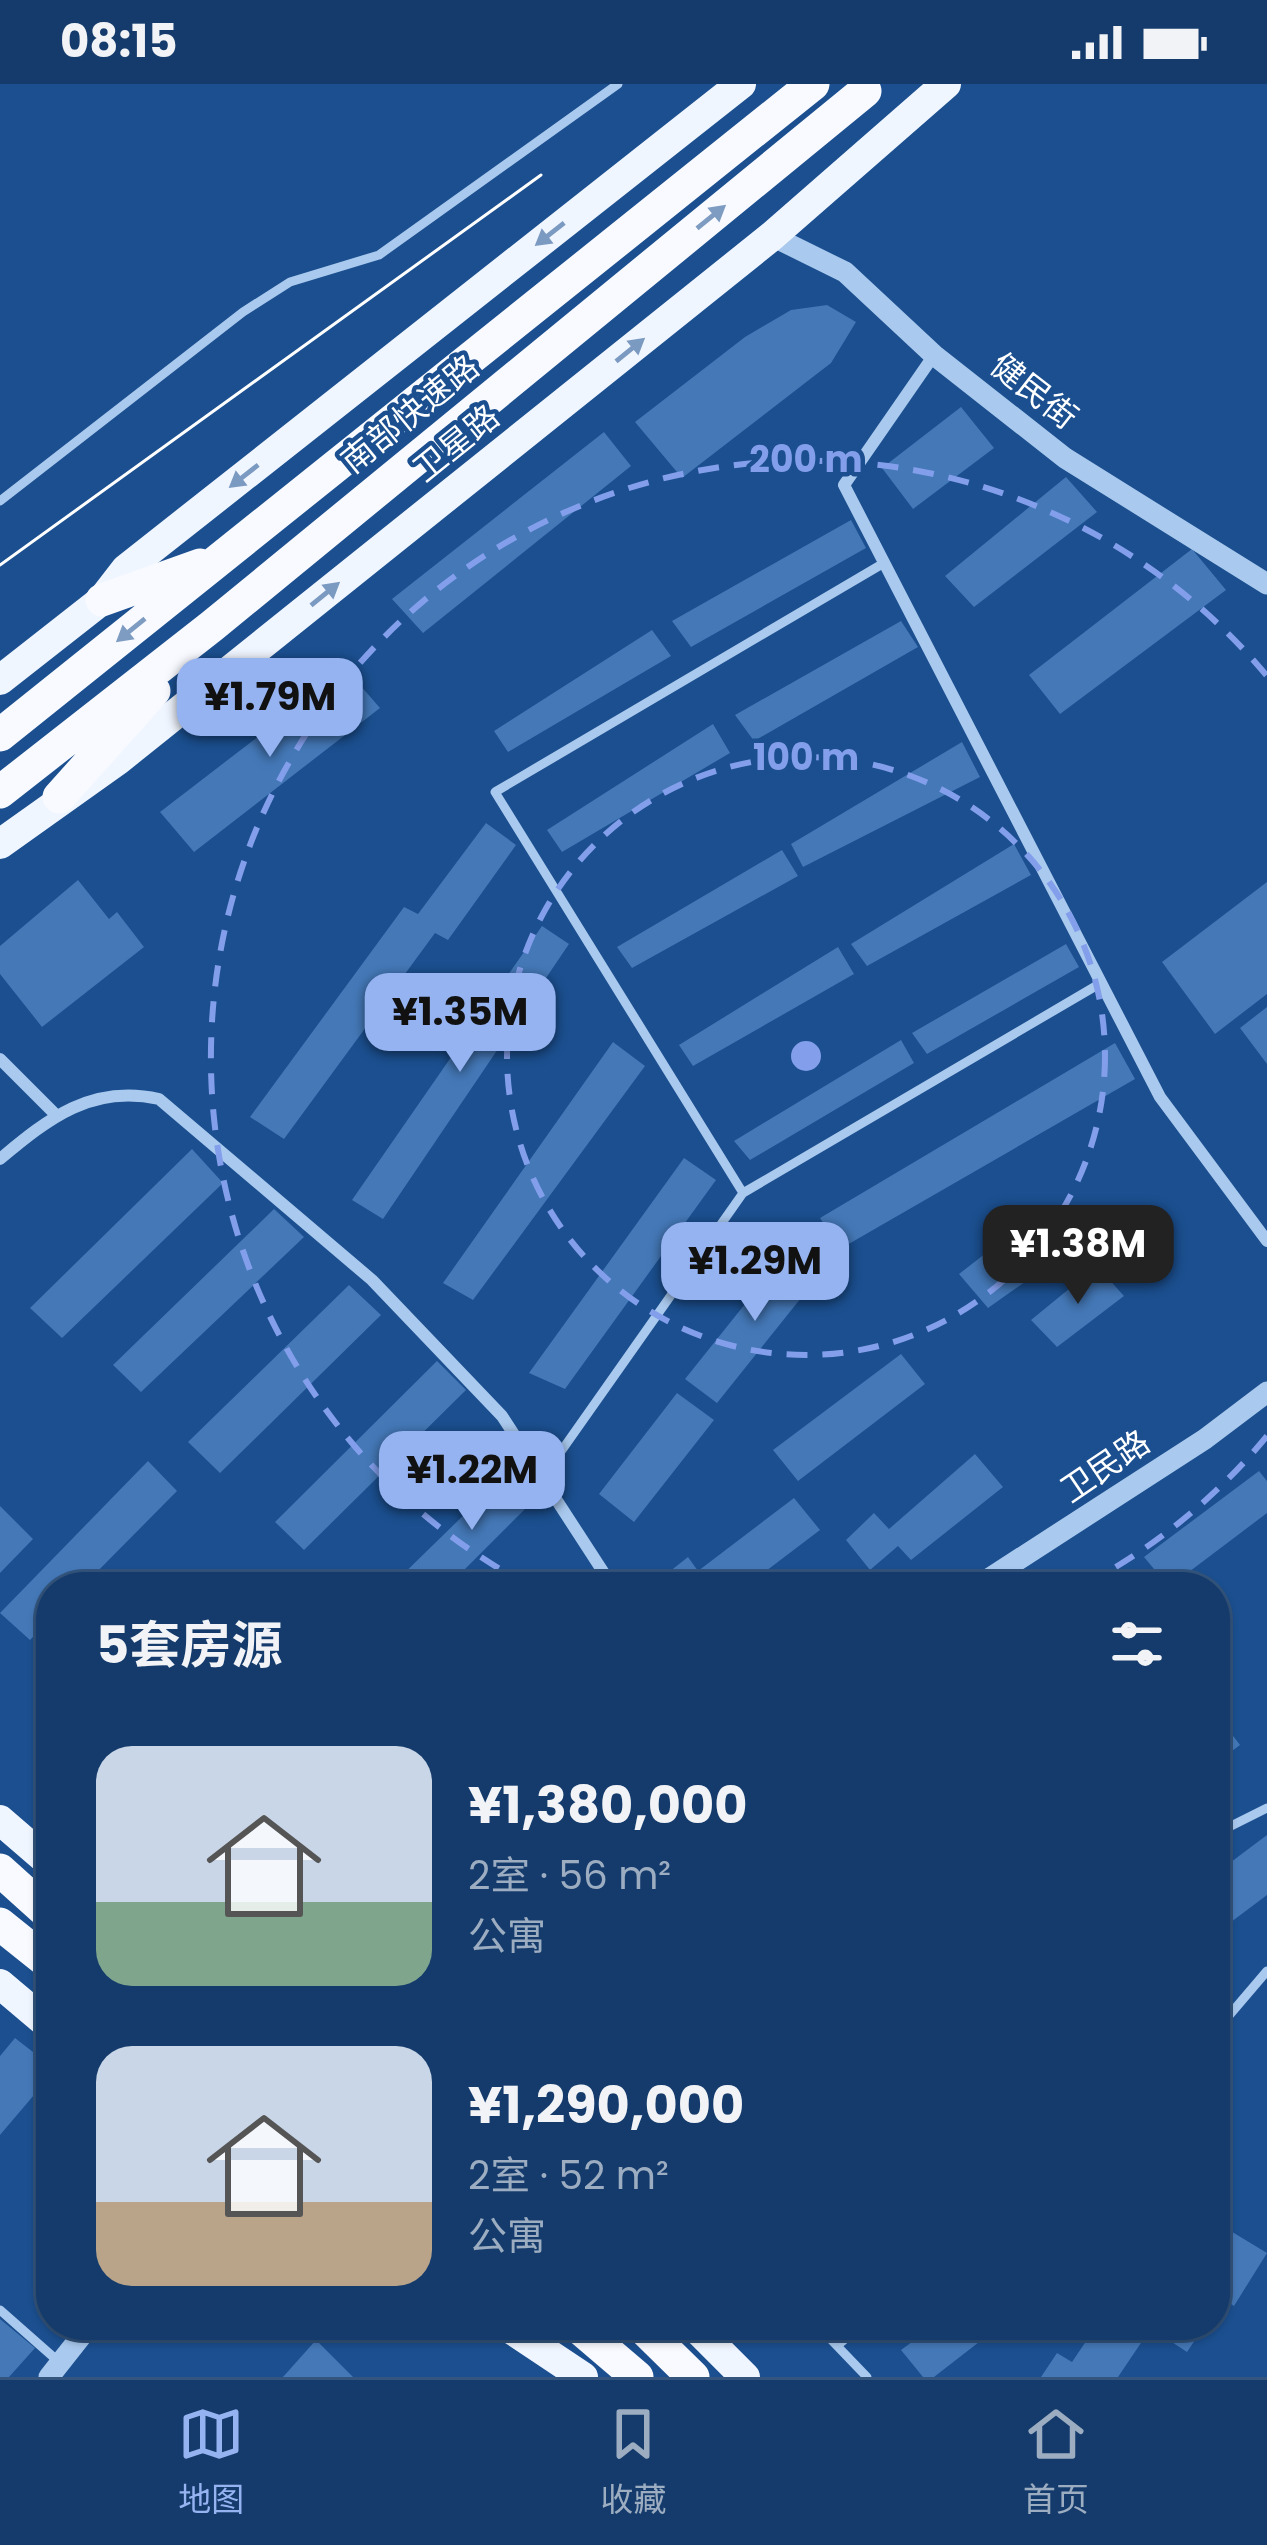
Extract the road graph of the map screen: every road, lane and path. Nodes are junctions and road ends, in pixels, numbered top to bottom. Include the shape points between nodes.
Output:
1 (618, 84) edge
2 (813, 84) edge
3 (946, 84) edge
4 (725, 89) edge
5 (865, 91) dead end
6 (772, 236) junction
7 (934, 355) junction
8 (0, 501) edge
9 (224, 556) junction
10 (884, 563) junction
11 (1267, 584) edge
12 (102, 599) junction
13 (212, 626) junction
14 (0, 680) edge
15 (0, 735) edge
16 (0, 792) edge
17 (59, 797) junction
18 (0, 844) edge
19 (1101, 983) junction
20 (0, 1059) edge
21 (55, 1114) junction
22 (0, 1160) edge
23 (743, 1193) junction
24 (1267, 1241) edge
25 (1267, 1393) edge
26 (543, 1477) junction
27 (603, 1572) edge
28 (999, 1572) edge
29 (1267, 1808) edge
30 (0, 1820) edge
31 (1230, 1826) edge
32 (36, 1851) edge
33 (0, 1870) edge
34 (36, 1902) edge
35 (0, 1924) edge
36 (36, 1953) edge
37 (1267, 1971) edge
38 (0, 1984) edge
39 (36, 2014) edge
40 (1230, 2014) edge
41 (0, 2310) edge
42 (78, 2340) edge
43 (528, 2340) edge
44 (594, 2340) edge
45 (655, 2340) edge
46 (708, 2340) edge
47 (833, 2340) edge
48 (844, 2340) edge
49 (838, 2345) junction
50 (55, 2370) edge
51 (583, 2377) edge
52 (637, 2377) edge
53 (693, 2377) edge
54 (745, 2377) edge
55 (867, 2377) edge

1 - 8 lane via 379,255 290,282 243,312
2 - 9 highway, 南部快速路
3 - 6 main road, 卫星路
4 -> 12 main road via 126,569
13 -> 5 highway, 南部快速路
6 - 7 street, 健民街 via 845,272
17 -> 6 main road, 卫星路 via 118,760
7 - 10 street via 844,485
7 - 11 street, 健民街 via 1065,458
9 - 12 highway
9 -> 15 highway, 南部快速路
10 - 19 street
10 - 23 lane via 495,792
12 - 14 main road
13 - 16 highway, 南部快速路
13 - 17 highway
17 - 18 main road, 卫星路
19 - 23 lane
19 - 24 street via 1160,1097
20 - 21 street
21 - 22 street
21 - 26 street via 108,1096 159,1099 372,1280 502,1416
23 - 26 lane
25 - 28 street, 卫民路
26 - 27 street
29 - 31 lane
30 - 32 main road
33 - 34 highway
35 - 36 highway
37 - 40 lane
38 - 39 main road
41 - 50 lane
42 - 50 street
43 - 51 main road
44 - 52 highway
45 - 53 highway
46 - 54 main road
47 - 49 lane
48 - 49 lane
49 - 55 lane

